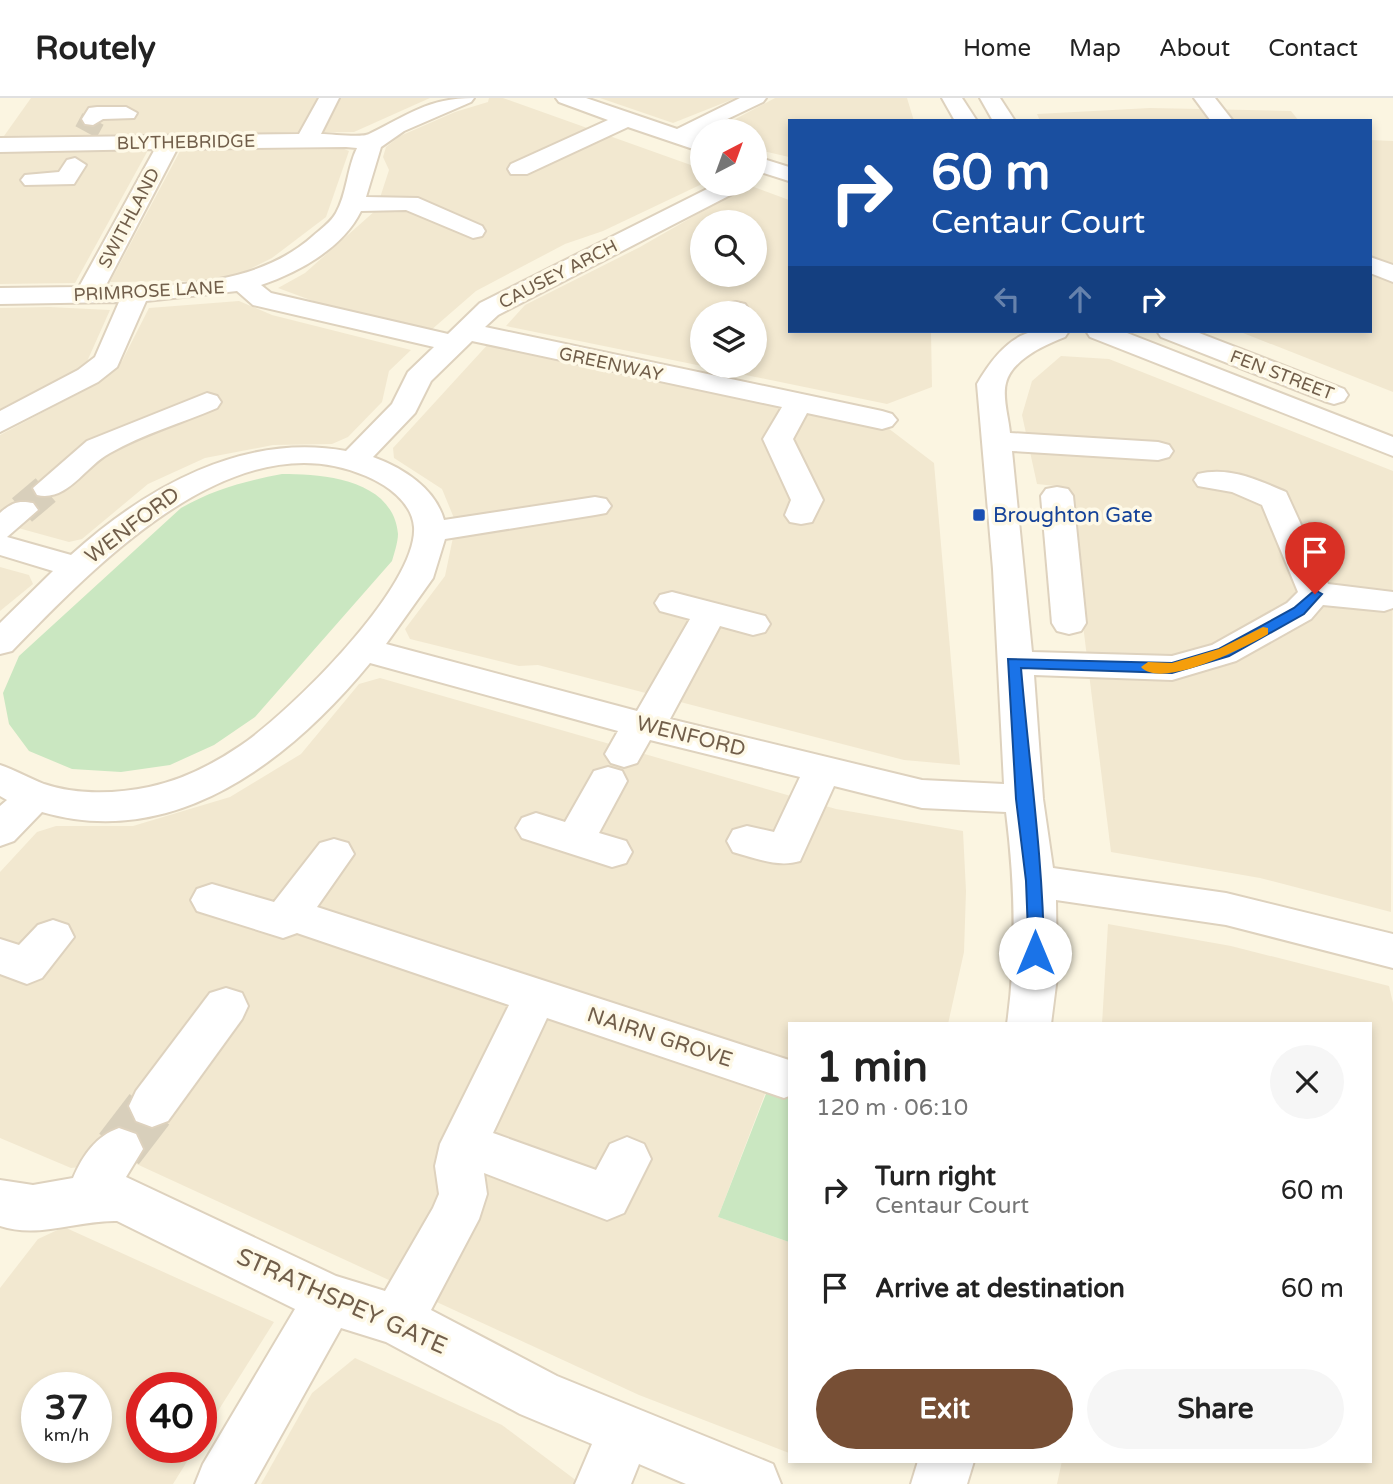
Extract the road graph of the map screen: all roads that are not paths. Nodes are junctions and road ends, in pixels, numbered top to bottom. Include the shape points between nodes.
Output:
1 (329, 98) edge
2 (464, 98) edge
3 (566, 98) edge
4 (756, 98) edge
5 (952, 98) edge
6 (990, 98) edge
7 (1204, 98) edge
8 (125, 113) dead end
9 (626, 118) junction
10 (965, 119) edge
11 (1003, 119) edge
12 (1220, 119) edge
13 (678, 137) junction
14 (306, 141) junction
15 (690, 141) edge
16 (170, 142) junction
17 (84, 143) junction
18 (371, 143) junction
19 (0, 145) edge
20 (496, 160) dead end
21 (519, 169) junction
22 (767, 169) edge
23 (788, 174) edge
24 (544, 178) dead end
25 (33, 180) dead end
26 (710, 196) edge
27 (351, 204) junction
28 (473, 230) dead end
29 (1372, 265) edge
30 (1393, 274) edge
31 (244, 284) junction
32 (136, 293) junction
33 (88, 295) junction
34 (0, 296) edge
35 (1051, 333) edge
36 (1104, 333) edge
37 (1175, 333) edge
38 (458, 337) junction
39 (690, 373) edge
40 (685, 380) junction
41 (207, 402) dead end
42 (798, 404) junction
43 (1368, 409) dead end
44 (882, 420) dead end
45 (0, 423) edge
46 (997, 442) junction
47 (1393, 447) edge
48 (1158, 451) dead end
49 (354, 460) junction
50 (1209, 480) dead end
51 (48, 488) tunnel mouth
52 (1058, 496) dead end
53 (595, 505) dead end
54 (801, 515) dead end
55 (431, 531) junction
56 (0, 545) edge
57 (77, 567) junction
58 (1009, 569) junction
59 (1065, 572) junction
60 (1315, 594) junction
61 (1374, 599) dead end
62 (672, 603) dead end
63 (711, 612) junction
64 (1069, 623) dead end
65 (753, 624) dead end
66 (0, 643) edge
67 (363, 649) junction
68 (1013, 663) junction
69 (630, 746) junction
70 (823, 769) junction
71 (16, 788) edge
72 (1024, 799) junction
73 (536, 828) dead end
74 (0, 831) edge
75 (575, 840) junction
76 (747, 841) dead end
77 (612, 852) dead end
78 (334, 854) dead end
79 (1035, 881) junction
80 (212, 900) dead end
81 (289, 914) junction
82 (54, 937) dead end
83 (1393, 951) edge
84 (0, 956) edge
85 (535, 996) junction
86 (226, 1006) dead end
87 (1030, 1022) edge
88 (785, 1078) dead end
89 (152, 1106) tunnel mouth
90 (464, 1144) junction
91 (119, 1149) tunnel mouth
92 (626, 1159) dead end
93 (89, 1198) junction
94 (4, 1213) edge
95 (329, 1299) junction
96 (397, 1320) junction
97 (624, 1433) junction
98 (945, 1463) edge
99 (223, 1484) edge
100 (603, 1484) edge
101 (753, 1484) edge
102 (939, 1484) edge

1 - 14 street
2 - 18 street
3 - 9 street
4 - 13 street
5 - 10 street
6 - 11 street
7 - 12 street
8 - 17 street via 97,113
9 - 13 street
9 - 21 street
13 - 15 street
14 - 16 street, BLYTHEBRIDGE
14 - 18 street, BLYTHEBRIDGE
16 - 17 street, BLYTHEBRIDGE
16 - 33 street, SWITHLAND
17 - 19 street, BLYTHEBRIDGE
17 - 25 street via 66,180
18 - 27 street, PRIMROSE LANE
20 - 21 street
21 - 24 street
22 - 23 street
26 - 38 street, CAUSEY ARCH via 528,287 489,309
27 - 28 street via 410,203
27 - 31 street, PRIMROSE LANE via 339,225 291,263
29 - 30 street
31 - 32 street, PRIMROSE LANE
31 - 38 street, GREENWAY via 262,299
32 - 33 street, PRIMROSE LANE
32 - 45 street via 107,361
33 - 34 street, PRIMROSE LANE
35 - 46 street via 1003,361 991,384
36 - 47 street
37 - 43 street, FEN STREET
38 - 40 street, GREENWAY
38 - 49 street, CAUSEY ARCH via 418,378 405,407
39 - 40 street
40 - 42 street, GREENWAY
41 - 51 street via 98,447
42 - 44 street, GREENWAY
42 - 54 street via 778,439 807,500
46 - 48 street
46 - 58 street
49 - 55 street, WENFORD via 411,491 429,514
49 - 57 street, WENFORD via 295,456 213,473 180,488
50 - 60 street via 1238,483 1275,499
52 - 59 street
53 - 55 street
55 - 67 street via 427,557 400,603
56 - 57 street, WENFORD
57 - 66 street, WENFORD
58 - 59 street
58 - 68 street
59 - 64 street
60 - 61 street
60 - 68 street via 1299,611 1224,653 1172,668
62 - 63 street
63 - 65 street
63 - 69 street
67 - 69 street, WENFORD
67 - 71 street via 326,694 264,751 226,775 175,796 134,805 87,806
68 - 72 street
69 - 70 street, WENFORD
69 - 75 street
70 - 72 street, WENFORD via 922,794
70 - 76 street via 786,850
71 - 74 street
72 - 79 street
73 - 75 street
75 - 77 street
78 - 81 street
79 - 83 street via 1226,909
79 - 87 street
80 - 81 street, NAIRN GROVE via 283,921
81 - 85 street, NAIRN GROVE
82 - 84 street via 27,966
85 - 88 street, NAIRN GROVE
85 - 90 street
86 - 89 street
90 - 92 street via 607,1197
90 - 96 street via 459,1166 463,1194 454,1219
91 - 93 street via 97,1178
93 - 94 street, STRATHSPEY GATE
93 - 95 street, STRATHSPEY GATE via 121,1198
95 - 96 street, STRATHSPEY GATE
95 - 99 street
96 - 97 street, STRATHSPEY GATE via 539,1395
97 - 100 street
97 - 101 street, STRATHSPEY GATE
98 - 102 street

